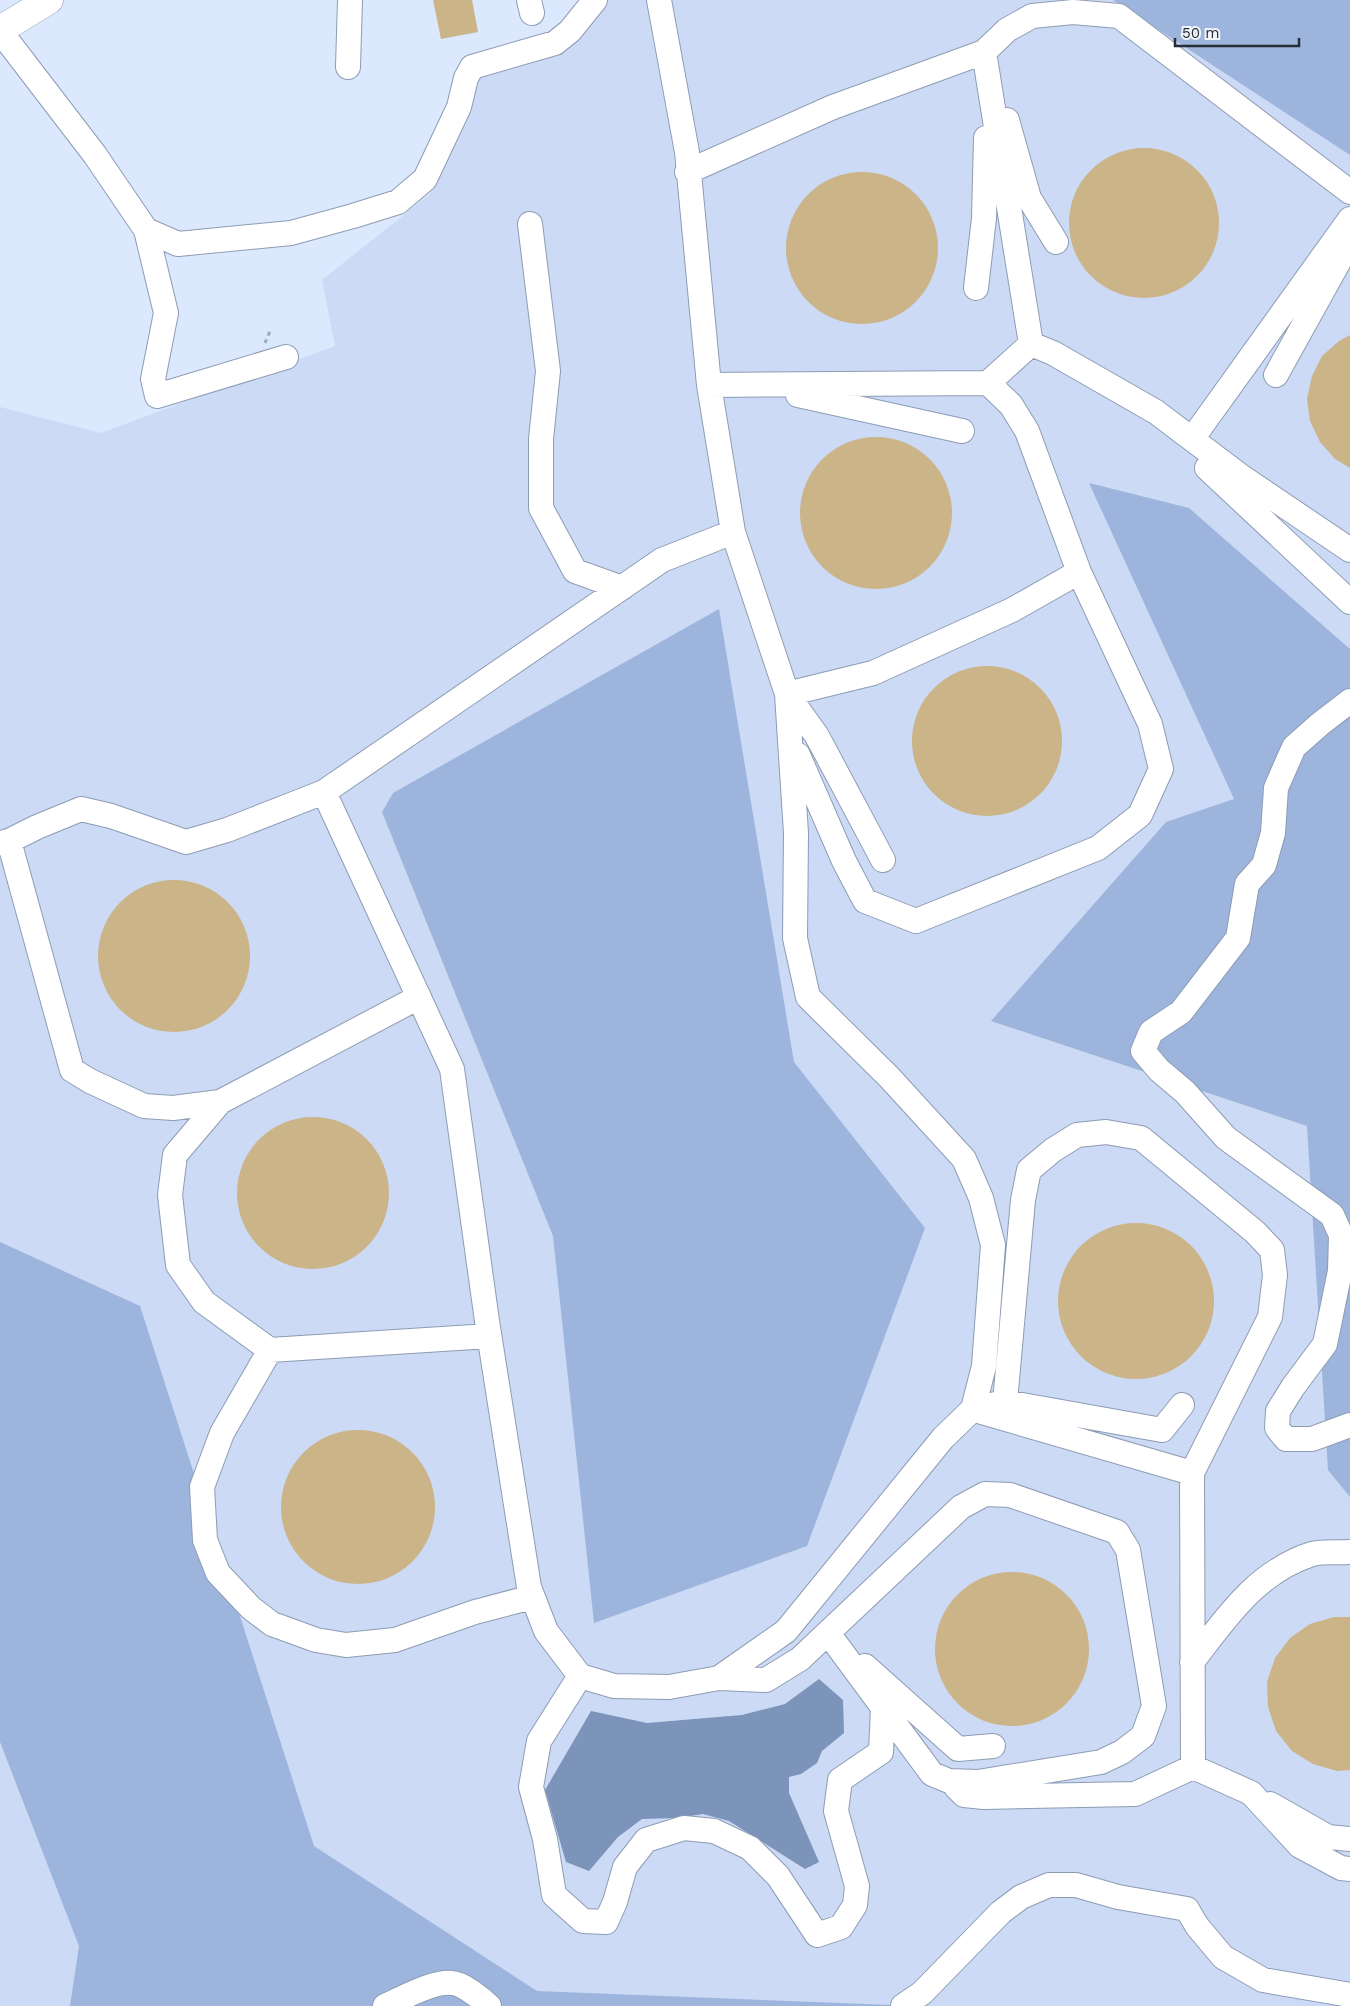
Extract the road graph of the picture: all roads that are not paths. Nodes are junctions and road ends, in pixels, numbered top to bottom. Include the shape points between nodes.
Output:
1 (49, 0) edge
2 (350, 0) edge
3 (594, 0) edge
4 (659, 0) edge
5 (1032, 8) edge
6 (0, 31) edge
7 (984, 52) junction
8 (348, 67) dead end
9 (687, 172) junction
10 (1350, 192) edge
11 (1350, 220) edge
12 (530, 224) dead end
13 (146, 230) junction
14 (1350, 241) edge
15 (1056, 242) dead end
16 (976, 288) dead end
17 (1031, 344) junction
18 (286, 358) dead end
19 (1276, 375) dead end
20 (988, 383) junction
21 (709, 385) junction
22 (1156, 412) junction
23 (962, 431) dead end
24 (1192, 440) junction
25 (733, 532) junction
26 (1350, 550) edge
27 (1079, 572) junction
28 (622, 588) junction
29 (1350, 602) edge
30 (787, 694) junction
31 (1350, 702) edge
32 (790, 734) junction
33 (324, 792) junction
34 (5, 842) edge
35 (884, 860) dead end
36 (419, 997) junction
37 (220, 1102) junction
38 (489, 1336) junction
39 (270, 1350) junction
40 (1005, 1402) junction
41 (1182, 1405) dead end
42 (973, 1410) junction
43 (1350, 1425) edge
44 (1192, 1473) junction
45 (1350, 1552) edge
46 (532, 1597) junction
47 (1192, 1662) junction
48 (580, 1676) junction
49 (719, 1678) junction
50 (883, 1707) junction
51 (993, 1746) dead end
52 (1193, 1767) junction
53 (950, 1781) junction
54 (1251, 1793) junction
55 (1350, 1838) edge
56 (1350, 1869) edge
57 (1350, 1995) edge
58 (385, 2006) edge
59 (489, 2006) edge
60 (903, 2006) edge

1 - 6 main road
2 - 8 lane
3 - 13 lane via 570,31 555,43 472,67 459,107 425,179 398,202 291,233 178,244
4 - 9 lane
5 - 7 lane
5 - 10 lane via 1119,16
6 - 13 lane via 95,155
7 - 9 lane via 833,108
7 - 15 lane via 1012,133 1029,198
7 - 16 lane via 987,148
7 - 17 lane
9 - 21 lane
11 - 24 lane
12 - 28 lane via 548,371 541,439 541,508 575,571
13 - 18 lane via 166,313 153,378 157,396
14 - 19 lane
17 - 20 lane
17 - 22 lane via 1053,353
20 - 21 lane
20 - 27 lane via 1011,405 1027,431
21 - 23 lane via 809,396
21 - 25 lane
22 - 24 lane
22 - 29 lane via 1201,462
24 - 26 lane
25 - 28 lane via 662,560
25 - 30 lane
27 - 30 lane via 1012,610 873,673
27 - 32 lane via 1150,724 1161,769 1140,815 1098,848 916,921 865,901 844,861
28 - 33 lane
30 - 32 lane
30 - 35 lane via 818,736
31 - 43 lane via 1294,747 1276,788 1273,834 1264,865 1247,884 1238,938 1181,1012 1152,1032 1143,1051 1226,1138 1332,1215 1340,1235 1340,1271 1325,1344 1292,1386 1278,1410 1277,1428 1286,1439 1312,1439
32 - 42 lane via 796,833 795,938 808,997 889,1077 964,1160 981,1198 994,1245 984,1366
33 - 34 lane via 227,830 186,842 111,816 80,809
33 - 36 lane
34 - 37 lane via 72,1070 144,1106 172,1108
36 - 37 lane
36 - 38 lane via 452,1069
37 - 39 lane via 175,1155 170,1195 178,1265 204,1302
38 - 39 lane
38 - 46 lane
39 - 46 lane via 222,1433 202,1487 205,1540 218,1573 251,1608 272,1624 316,1640 346,1645 395,1640 475,1612
40 - 41 lane via 1162,1430
40 - 42 lane
40 - 44 lane via 1022,1200 1029,1170 1077,1135 1106,1132 1141,1138 1255,1232 1272,1250 1275,1275 1270,1317
42 - 44 lane
42 - 49 lane via 943,1438 786,1630
44 - 47 lane
45 - 47 lane via 1314,1554 1276,1570 1236,1604
46 - 48 lane via 546,1630
47 - 52 lane
48 - 49 lane via 614,1686 669,1686
48 - 50 lane via 539,1741 531,1787 545,1839 554,1895 583,1921 606,1922 625,1867 646,1840 684,1828 714,1831 750,1848 778,1876 817,1935 841,1927 855,1905 857,1886 836,1811 840,1780 881,1752
49 - 53 lane via 766,1680 800,1659 961,1507 985,1494 1010,1495 1117,1532 1128,1550 1154,1706 1143,1736 1122,1752 1101,1762 978,1782
50 - 51 lane via 828,1633 958,1749
50 - 53 lane via 932,1774
52 - 53 lane via 1134,1794 984,1798 964,1795
52 - 54 lane
54 - 55 lane via 1328,1836
54 - 56 lane via 1300,1846 1341,1868
57 - 60 lane via 1263,1980 1223,1957 1187,1909 1118,1897 1076,1885 1049,1885 1021,1897 1001,1912 922,1993
58 - 59 lane via 426,1987 453,1982

